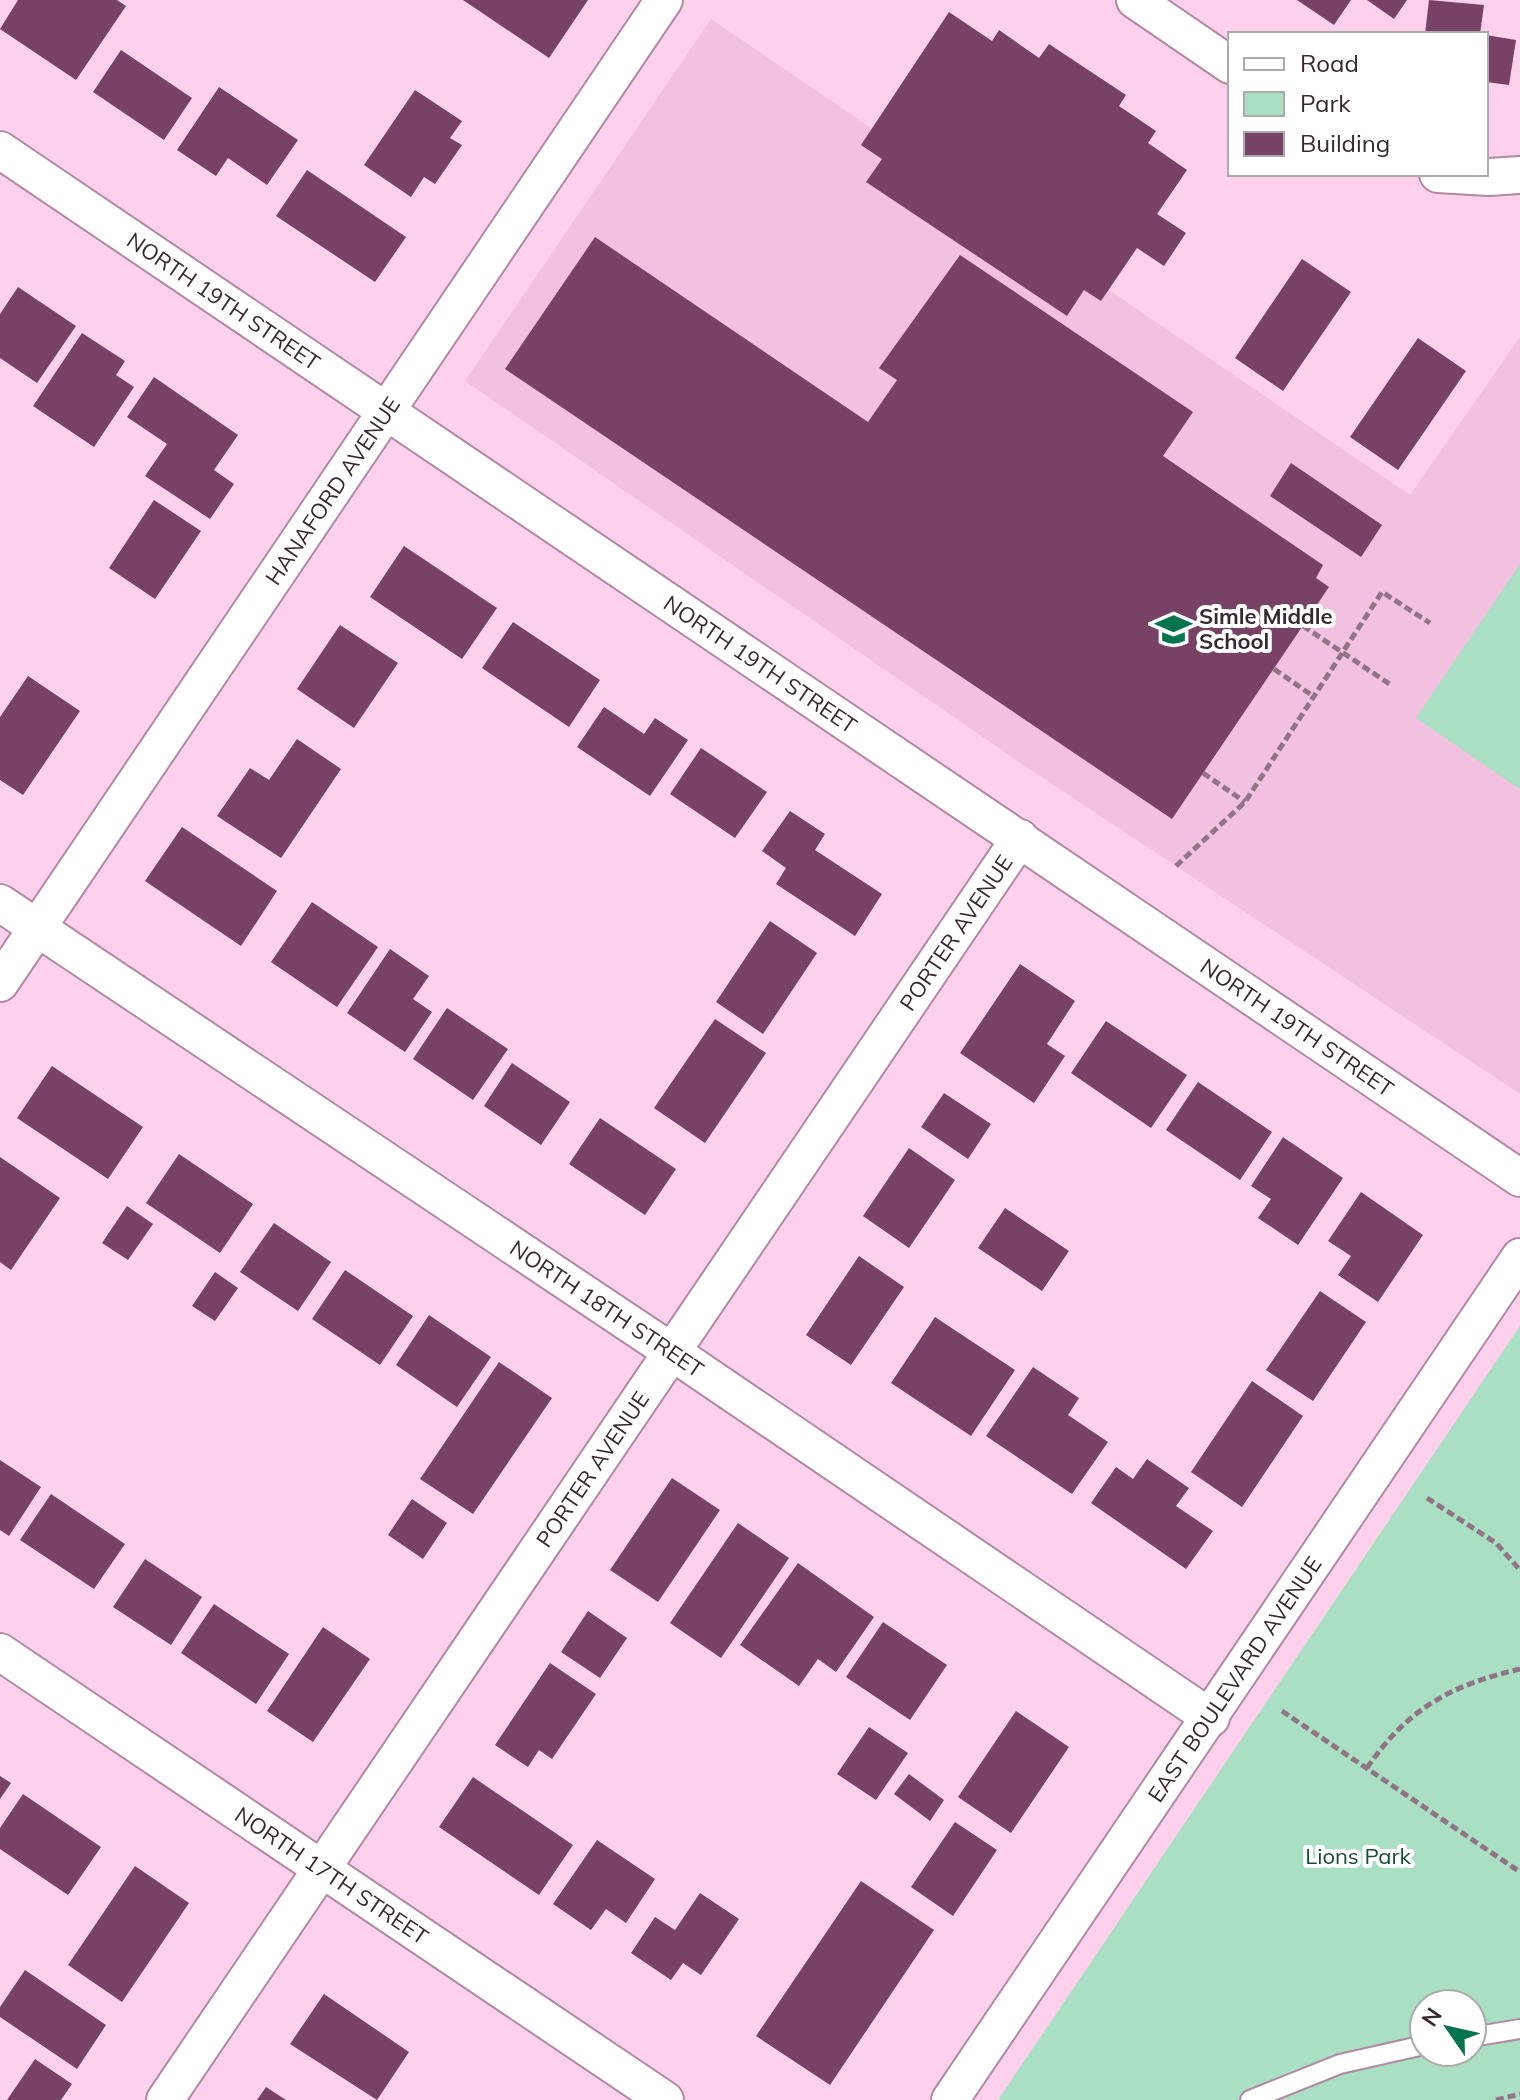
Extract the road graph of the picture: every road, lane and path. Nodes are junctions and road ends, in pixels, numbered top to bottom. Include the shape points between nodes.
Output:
1 (664, 0) edge
2 (1135, 0) edge
3 (1228, 64) edge
4 (0, 150) edge
5 (1520, 175) edge
6 (1472, 176) edge
7 (389, 411) junction
8 (1430, 623) dead end
9 (1303, 626) dead end
10 (1342, 653) junction
11 (1274, 669) dead end
12 (1391, 685) dead end
13 (1313, 696) junction
14 (1203, 773) dead end
15 (1245, 802) junction
16 (1020, 838) junction
17 (1176, 866) dead end
18 (0, 903) edge
19 (37, 928) junction
20 (0, 983) edge
21 (1520, 1178) edge
22 (1520, 1257) edge
23 (672, 1352) junction
24 (1427, 1498) dead end
25 (1520, 1570) edge
26 (0, 1652) edge
27 (1520, 1669) edge
28 (1282, 1711) dead end
29 (1211, 1718) junction
30 (1367, 1768) junction
31 (322, 1867) junction
32 (1520, 1872) edge
33 (1520, 2029) edge
34 (1488, 2034) edge
35 (1408, 2049) edge
36 (1520, 2094) edge
37 (165, 2100) edge
38 (665, 2100) edge
39 (950, 2100) edge
40 (1250, 2100) edge
41 (1496, 2100) edge

1 - 7 street, HANAFORD AVENUE
2 - 3 street
4 - 7 street, NORTH 19TH STREET
5 - 6 street
7 - 16 street, NORTH 19TH STREET
7 - 19 street, HANAFORD AVENUE
8 - 10 path via 1382,592
9 - 10 path
10 - 12 path
10 - 13 path
11 - 13 path
13 - 15 path
14 - 15 path
15 - 17 path
16 - 21 street, NORTH 19TH STREET
16 - 23 street, PORTER AVENUE
18 - 19 street, NORTH 18TH STREET
19 - 20 street, HANAFORD AVENUE
19 - 23 street, NORTH 18TH STREET
22 - 29 street, EAST BOULEVARD AVENUE
23 - 29 street, NORTH 18TH STREET
23 - 31 street, PORTER AVENUE
24 - 25 path via 1496,1543
26 - 31 street, NORTH 17TH STREET
27 - 30 path via 1437,1698 1392,1734
28 - 30 path
29 - 39 street, EAST BOULEVARD AVENUE
30 - 32 path
31 - 37 street, PORTER AVENUE
31 - 38 street, NORTH 17TH STREET
33 - 34 lane
35 - 40 lane via 1340,2064
36 - 41 path

